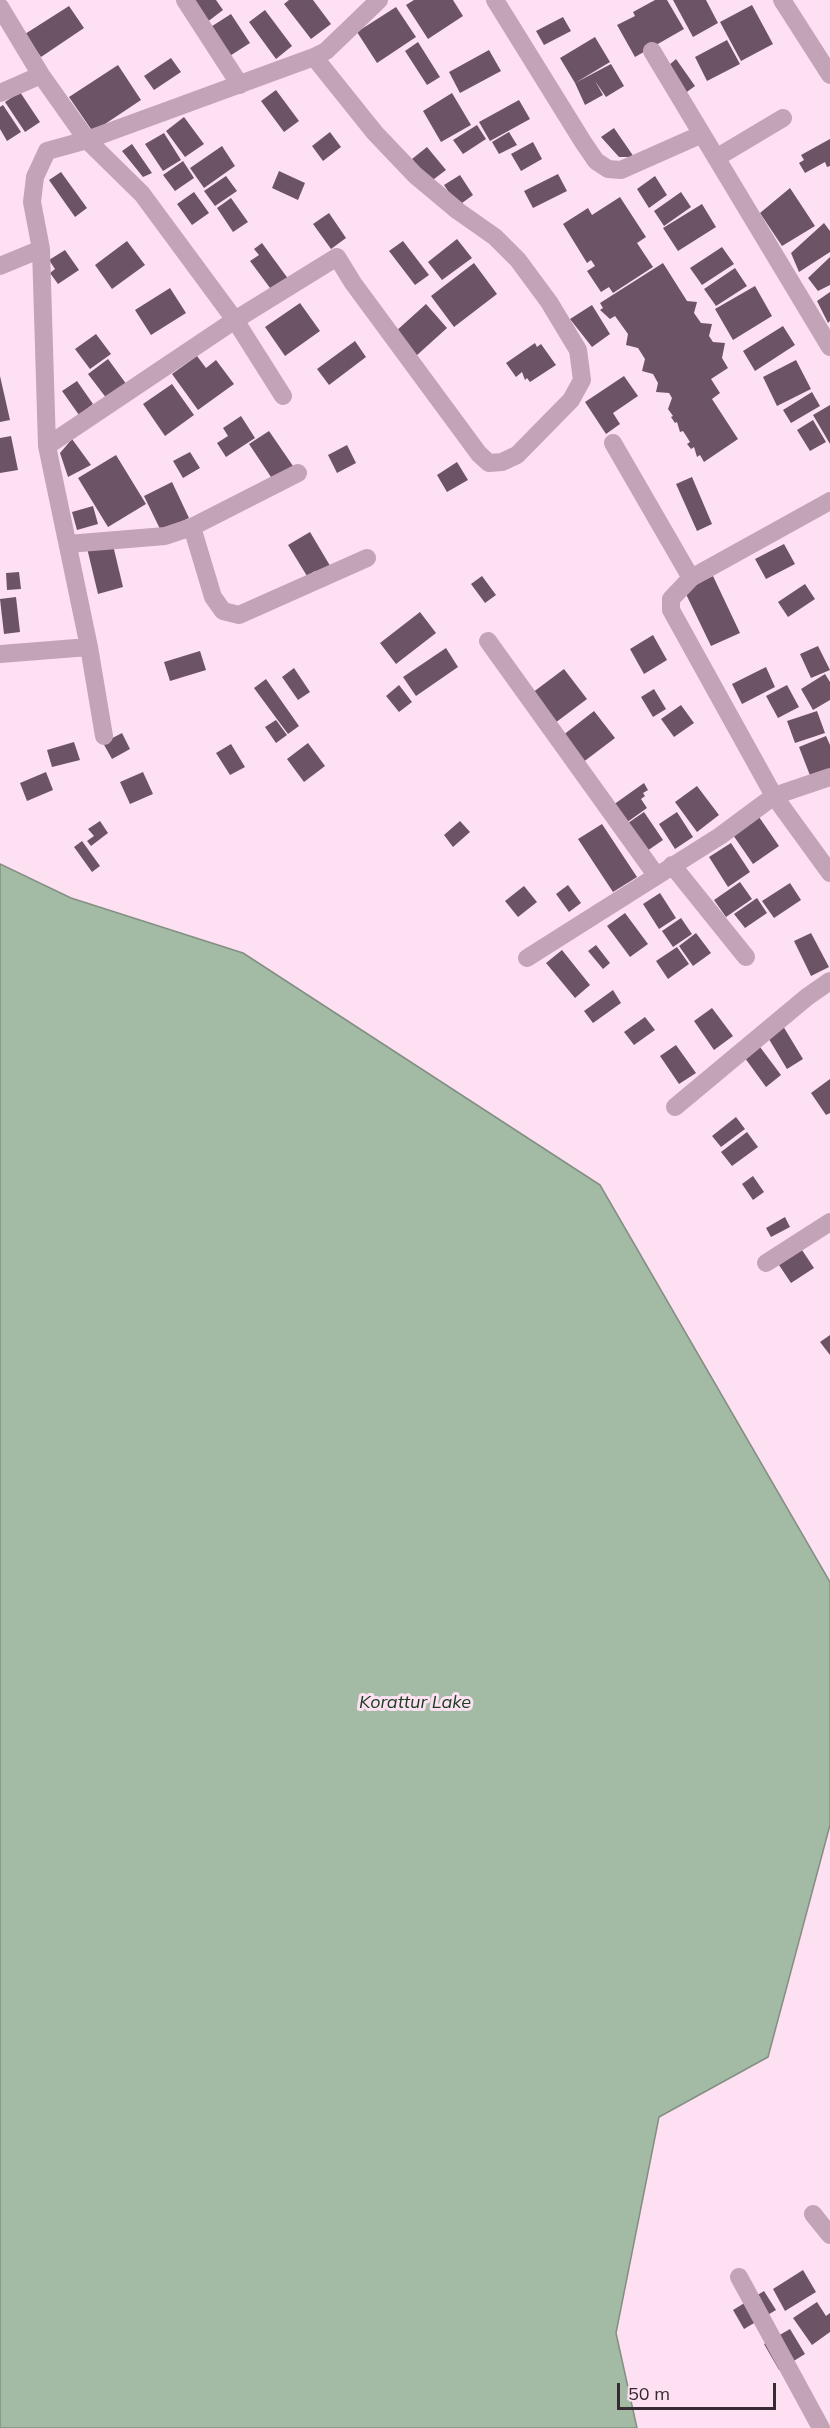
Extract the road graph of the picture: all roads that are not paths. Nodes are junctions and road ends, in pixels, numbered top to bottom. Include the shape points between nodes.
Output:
1 (185, 0) edge
2 (379, 0) edge
3 (495, 0) edge
4 (782, 0) edge
5 (0, 7) edge
6 (652, 51) dead end
7 (314, 57) junction
8 (41, 75) junction
9 (830, 75) edge
10 (240, 85) junction
11 (0, 93) edge
12 (783, 118) dead end
13 (700, 135) junction
14 (87, 140) junction
15 (716, 158) junction
16 (40, 249) junction
17 (0, 266) edge
18 (235, 320) junction
19 (830, 347) edge
20 (283, 396) dead end
21 (613, 443) dead end
22 (47, 446) junction
23 (298, 473) dead end
24 (830, 501) edge
25 (192, 527) junction
26 (68, 544) junction
27 (367, 558) dead end
28 (691, 578) junction
29 (488, 641) dead end
30 (89, 647) junction
31 (0, 654) edge
32 (104, 736) dead end
33 (830, 777) edge
34 (774, 795) junction
35 (672, 865) junction
36 (830, 873) edge
37 (656, 875) junction
38 (746, 957) dead end
39 (527, 958) dead end
40 (830, 981) edge
41 (675, 1107) dead end
42 (830, 1222) edge
43 (766, 1263) dead end
44 (813, 2214) dead end
45 (830, 2235) edge
46 (739, 2277) dead end
47 (821, 2428) edge

1 - 10 street
2 - 7 street via 326,51
3 - 13 street via 583,142 596,161 608,169 621,170
4 - 9 street
5 - 8 street
6 - 13 street
7 - 10 street
7 - 18 street via 375,133 415,175 495,237 518,260 578,350 582,380 571,400 517,455 489,463 353,283 337,256
8 - 11 street
8 - 14 street
10 - 14 street
12 - 15 street
13 - 15 street
14 - 16 street via 47,151 35,177 32,202
14 - 18 street via 142,194
15 - 19 street
16 - 17 street
16 - 22 street
18 - 20 street
18 - 22 street
21 - 28 street
22 - 26 street
23 - 25 street
24 - 28 street
25 - 26 street via 165,536
25 - 27 street via 213,597 223,611 239,615
26 - 30 street
28 - 34 street via 671,599 671,610
29 - 37 street
30 - 31 street
30 - 32 street
33 - 34 street
34 - 35 street via 720,836
34 - 36 street
35 - 37 street
35 - 38 street
37 - 39 street
40 - 41 street
42 - 43 street
44 - 45 street
46 - 47 street

